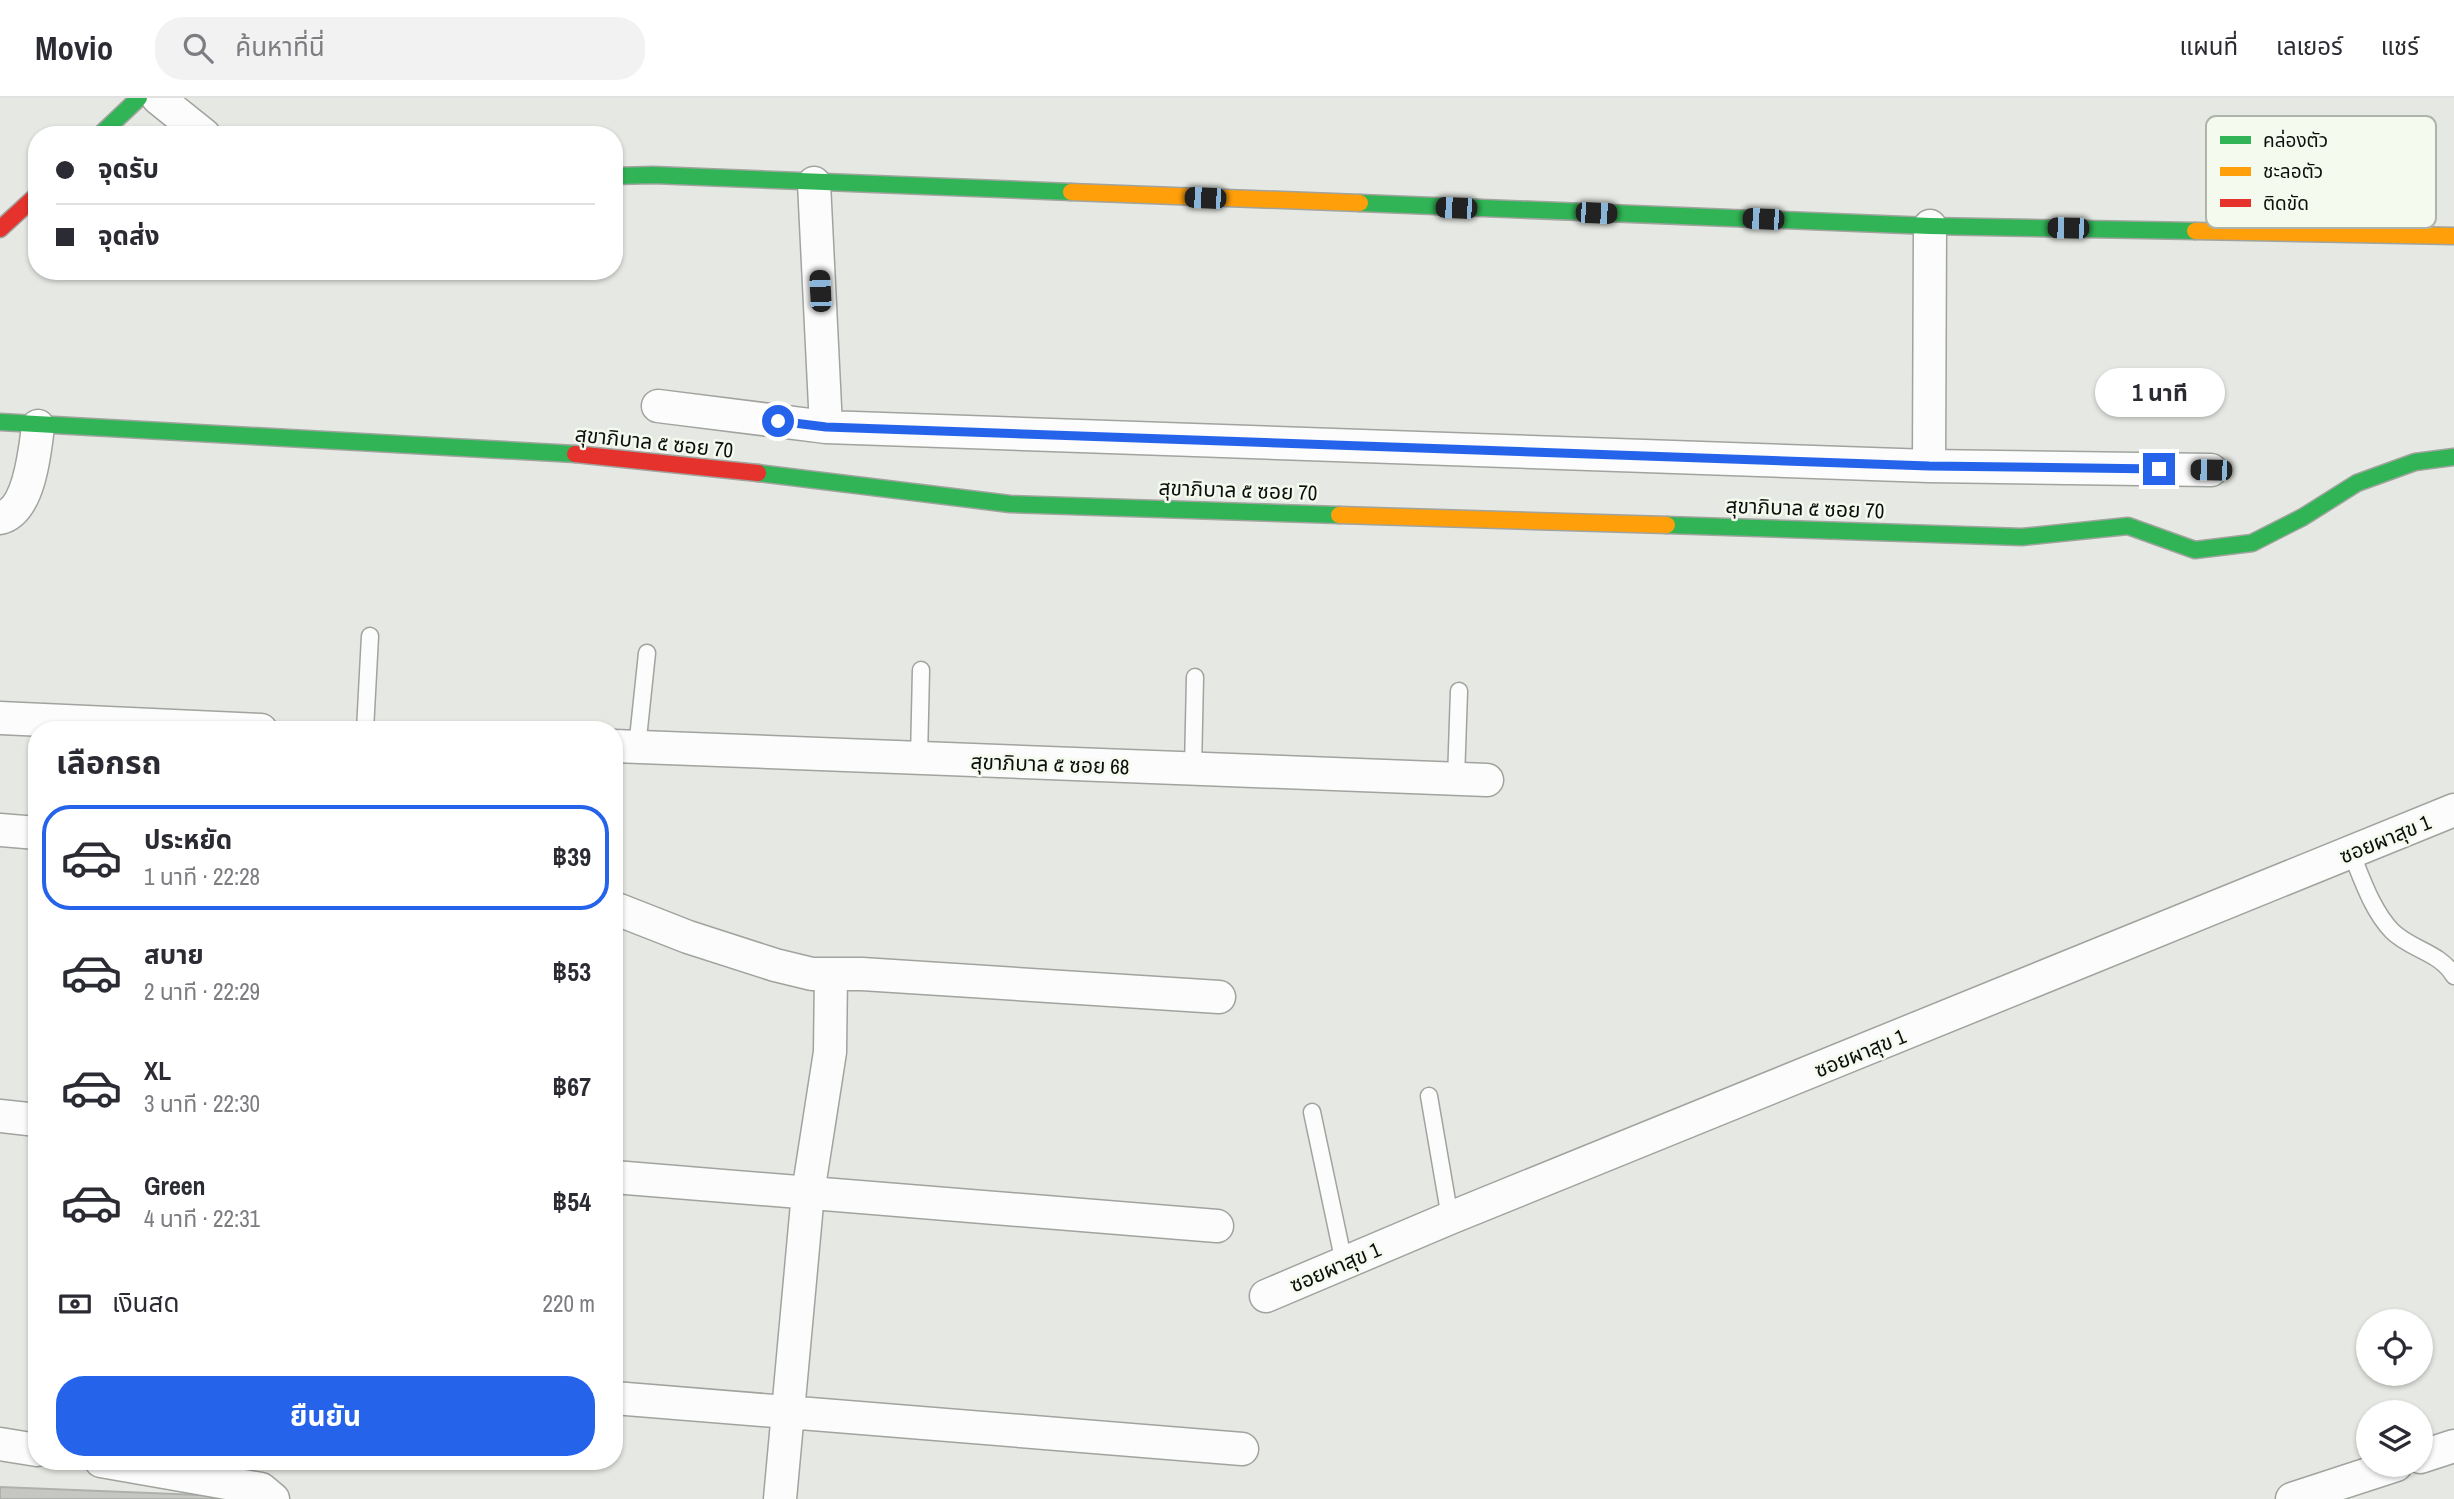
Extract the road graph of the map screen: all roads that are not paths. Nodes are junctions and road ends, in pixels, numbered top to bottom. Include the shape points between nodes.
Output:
1 (139, 98) edge
2 (158, 98) edge
3 (109, 126) edge
4 (193, 126) edge
5 (623, 176) edge
6 (814, 183) junction
7 (28, 203) edge
8 (1930, 226) junction
9 (0, 229) edge
10 (2454, 236) edge
11 (658, 406) dead end
12 (0, 422) edge
13 (38, 426) junction
14 (826, 427) junction
15 (2454, 457) edge
16 (1929, 466) junction
17 (2211, 470) dead end
18 (0, 518) edge
19 (370, 636) dead end
20 (647, 653) dead end
21 (921, 670) dead end
22 (1195, 677) dead end
23 (1459, 691) dead end
24 (0, 718) edge
25 (65, 721) edge
26 (365, 721) edge
27 (626, 747) edge
28 (919, 759) junction
29 (1193, 769) junction
30 (1456, 779) junction
31 (1487, 780) dead end
32 (2454, 810) edge
33 (0, 830) edge
34 (28, 832) edge
35 (2351, 852) junction
36 (623, 912) edge
37 (831, 974) junction
38 (2454, 976) edge
39 (1219, 997) dead end
40 (1429, 1096) dead end
41 (1312, 1112) dead end
42 (0, 1115) edge
43 (28, 1119) edge
44 (623, 1178) edge
45 (808, 1193) junction
46 (1450, 1218) junction
47 (1217, 1226) dead end
48 (1344, 1263) junction
49 (1266, 1296) dead end
50 (623, 1399) edge
51 (789, 1410) junction
52 (0, 1444) edge
53 (2454, 1446) edge
54 (28, 1449) edge
55 (1242, 1449) dead end
56 (2433, 1453) edge
57 (152, 1470) edge
58 (2359, 1477) edge
59 (273, 1499) edge
60 (780, 1499) edge
61 (2292, 1499) edge

1 - 3 street
2 - 4 street
5 - 6 street
6 - 8 street
6 - 14 street
7 - 9 street
8 - 10 street
8 - 16 street
11 - 14 street
12 - 13 street, สุขาภิบาล ๕ ซอย 70
13 - 15 street, สุขาภิบาล ๕ ซอย 70 via 561,453 1010,504 2022,537 2128,526 2195,550 2252,543 2357,483 2415,462
13 - 18 street via 25,493 6,517
14 - 16 street
16 - 17 street
19 - 26 lane
20 - 27 lane
21 - 28 lane
22 - 29 lane
23 - 30 lane
24 - 25 street
27 - 28 street, สุขาภิบาล ๕ ซอย 68
28 - 29 street, สุขาภิบาล ๕ ซอย 68
29 - 30 street, สุขาภิบาล ๕ ซอย 68
30 - 31 street, สุขาภิบาล ๕ ซอย 68
32 - 35 street, ซอยผาสุข 1
33 - 34 street
35 - 38 lane via 2386,924 2440,959
35 - 46 street, ซอยผาสุข 1
36 - 37 street via 775,965
37 - 39 street
37 - 45 street via 830,1052
40 - 46 lane
41 - 48 lane
42 - 43 street
44 - 45 street
45 - 47 street
45 - 51 street
46 - 48 street, ซอยผาสุข 1
48 - 49 street, ซอยผาสุข 1
50 - 51 street
51 - 55 street
51 - 60 street
52 - 54 street
53 - 56 street
57 - 59 street via 261,1489
58 - 61 street

